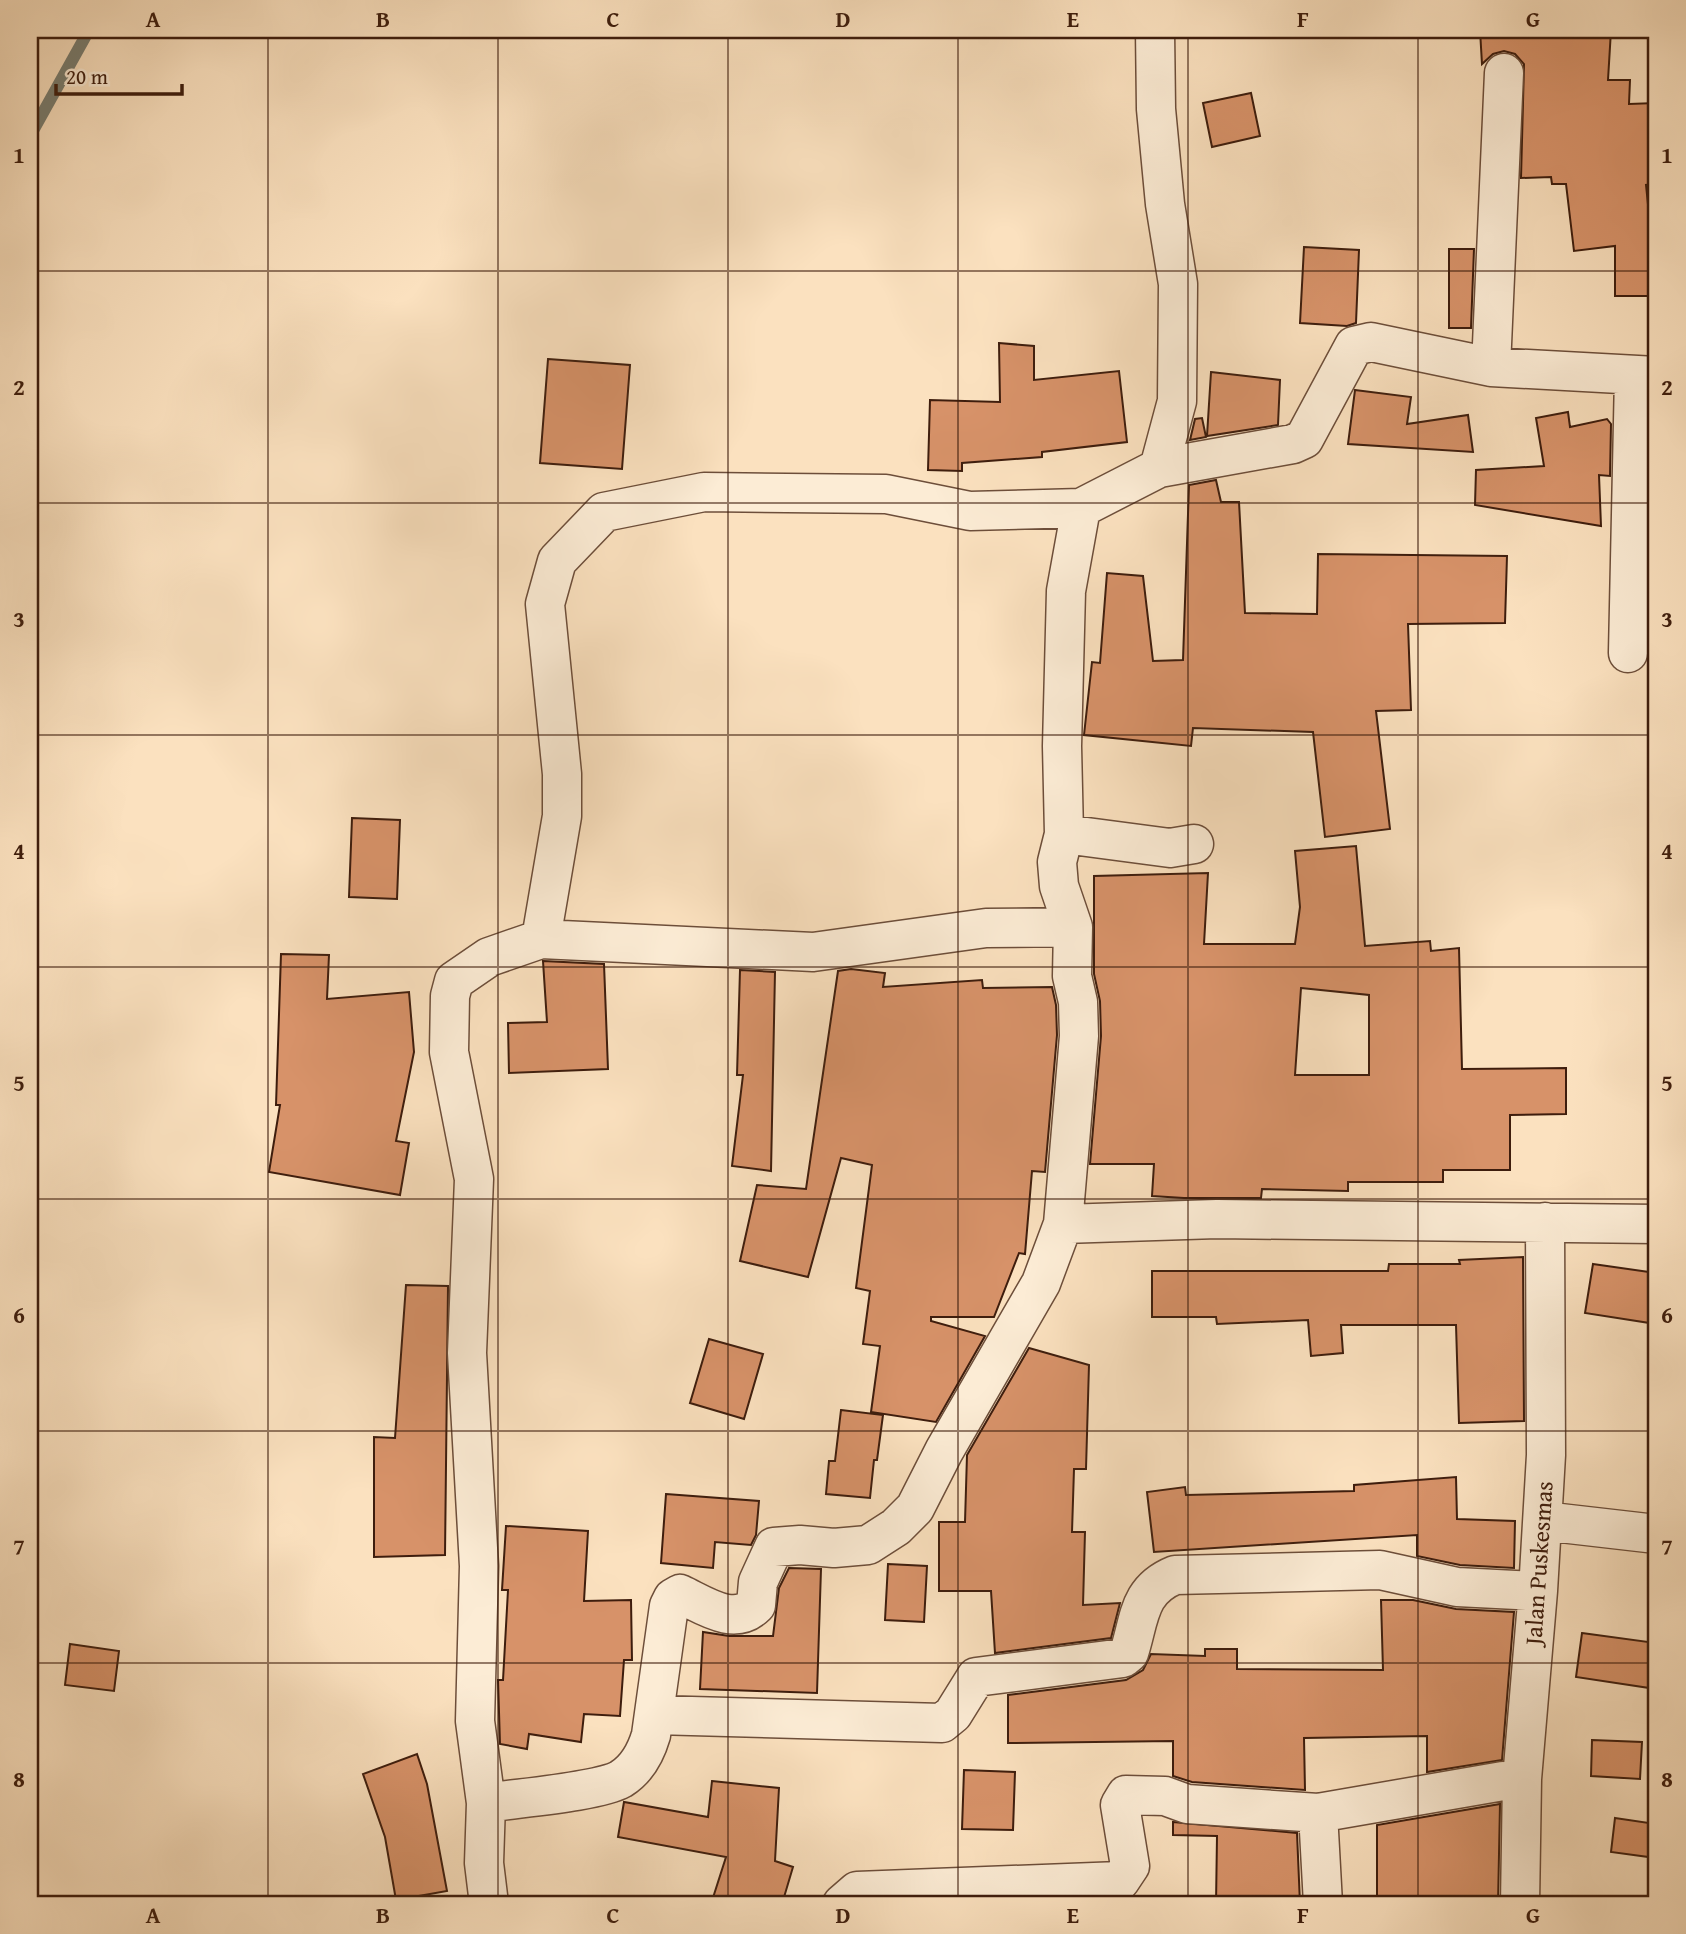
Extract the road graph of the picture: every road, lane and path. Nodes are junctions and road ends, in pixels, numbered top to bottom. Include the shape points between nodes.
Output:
1 (1155, 30) edge
2 (1504, 73) dead end
3 (1491, 367) junction
4 (1645, 376) edge
5 (1158, 468) junction
6 (1081, 508) junction
7 (1628, 653) dead end
8 (1064, 834) junction
9 (1194, 844) dead end
10 (1073, 927) junction
11 (541, 939) junction
12 (1545, 1222) junction
13 (1063, 1224) junction
14 (1656, 1224) edge
15 (1542, 1521) junction
16 (1656, 1534) edge
17 (1538, 1591) junction
18 (654, 1715) junction
19 (1503, 1781) dead end
20 (486, 1803) junction
21 (1318, 1813) junction
22 (489, 1904) edge
23 (842, 1904) edge
24 (1323, 1904) edge
25 (1520, 1904) edge

1 - 5 street via 1156,109 1178,284 1177,401
2 - 3 street
3 - 4 street
3 - 5 street via 1371,342 1354,346 1304,439
4 - 7 street
5 - 6 street
6 - 8 street via 1066,592
6 - 11 street via 970,511 886,494 704,492 604,512 557,561 545,604 562,816
8 - 9 street via 1170,848
8 - 10 street via 1057,862 1059,886
10 - 11 street via 986,928 813,953
10 - 13 street via 1072,975 1079,1036
11 - 20 street via 489,957 454,981 450,996 449,1052 474,1179 467,1353 479,1566 475,1721
12 - 13 street via 1217,1219
12 - 14 street
12 - 15 street, Jalan Puskesmas
13 - 18 street via 1041,1283 915,1508 868,1545 774,1547 758,1582 757,1605 748,1613 732,1616 680,1594 673,1598 668,1606
15 - 16 street
15 - 17 street, Jalan Puskesmas
17 - 18 street via 1457,1587 1380,1570 1175,1575 1156,1582 1145,1596 1129,1653 1123,1658 976,1677 942,1723
17 - 25 street, Jalan Puskesmas via 1522,1779
18 - 20 street via 646,1750 620,1780
19 - 21 street
20 - 22 street via 484,1863
21 - 23 street via 1126,1795 1120,1805 1130,1866 1120,1881 857,1891
21 - 24 street

